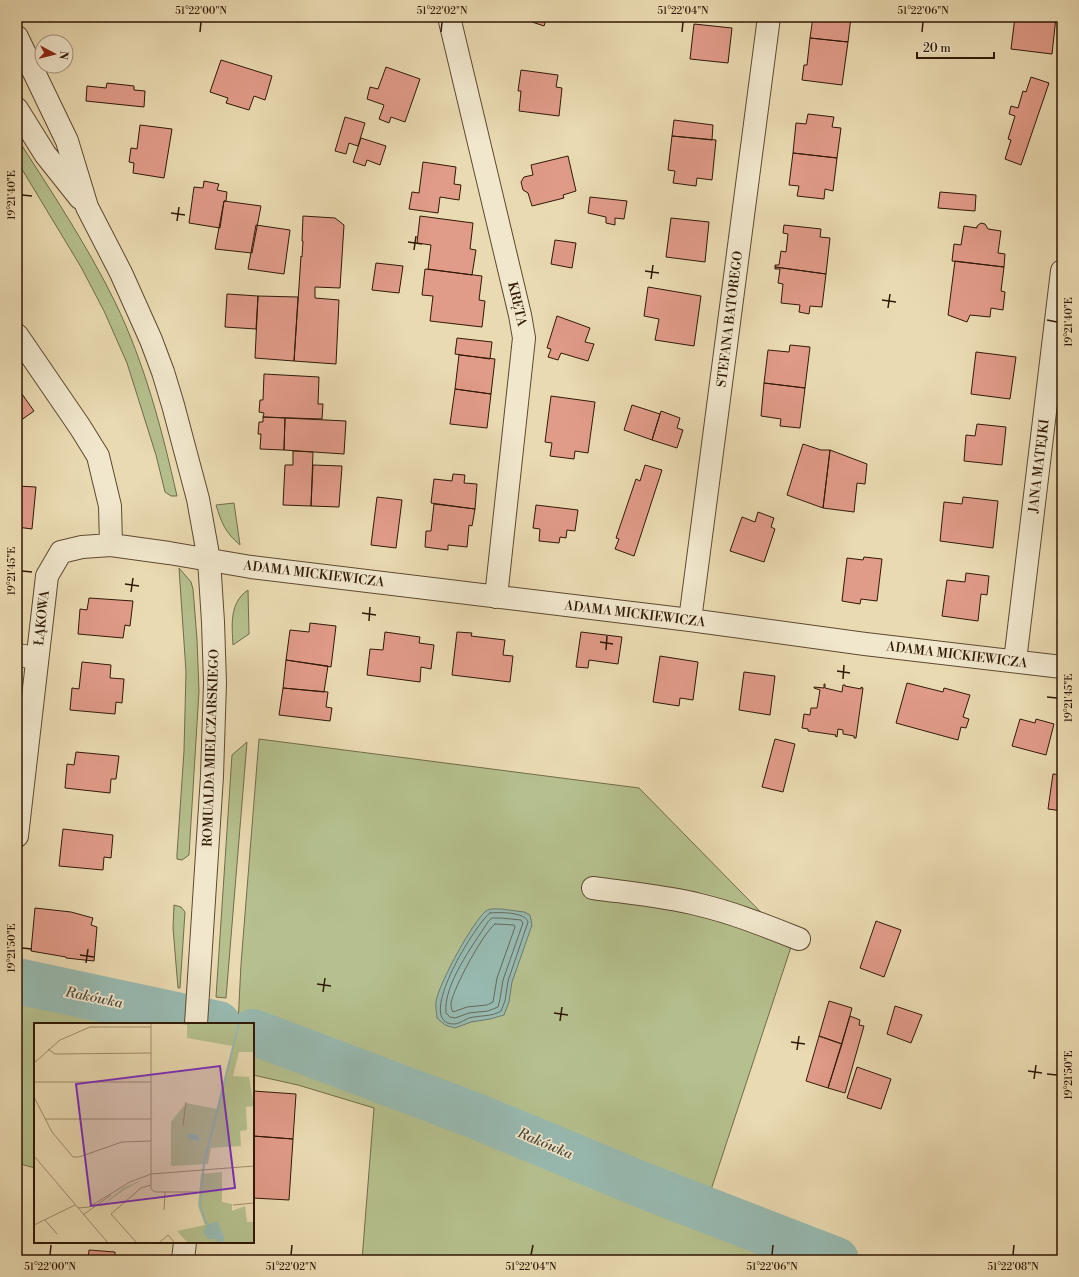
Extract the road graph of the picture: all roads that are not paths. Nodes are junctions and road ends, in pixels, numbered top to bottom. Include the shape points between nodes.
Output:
1 (448, 17) edge
2 (769, 17) edge
3 (17, 37) edge
4 (17, 109) edge
5 (87, 207) junction
6 (1062, 271) edge
7 (17, 335) edge
8 (111, 545) junction
9 (209, 560) junction
10 (496, 597) junction
11 (690, 620) junction
12 (27, 656) edge
13 (1015, 661) junction
14 (1062, 667) edge
15 (17, 836) edge
16 (593, 888) dead end
17 (798, 939) dead end
18 (196, 1023) edge
19 (185, 1243) edge
20 (184, 1260) edge

1 - 10 street, KRĘTA via 524,338
2 - 11 street, STEFANA BATOREGO
3 - 5 street, ROMUALDA MIELCZARSKIEGO via 67,141
4 - 5 street, ROMUALDA MIELCZARSKIEGO via 45,154
5 - 9 street, ROMUALDA MIELCZARSKIEGO via 121,273 163,372 198,499
6 - 13 street, JANA MATEJKI
7 - 8 street via 98,456 110,506
8 - 9 street, ŁĄKOWA
8 - 12 street, ŁĄKOWA via 82,547 61,552 46,576
9 - 10 street, ADAMA MICKIEWICZA
9 - 18 street, ROMUALDA MIELCZARSKIEGO via 215,683 212,776
10 - 11 street, ADAMA MICKIEWICZA
11 - 13 street, ADAMA MICKIEWICZA
12 - 15 street, ŁĄKOWA
13 - 14 street, ADAMA MICKIEWICZA
16 - 17 street via 698,904 737,915
19 - 20 street

